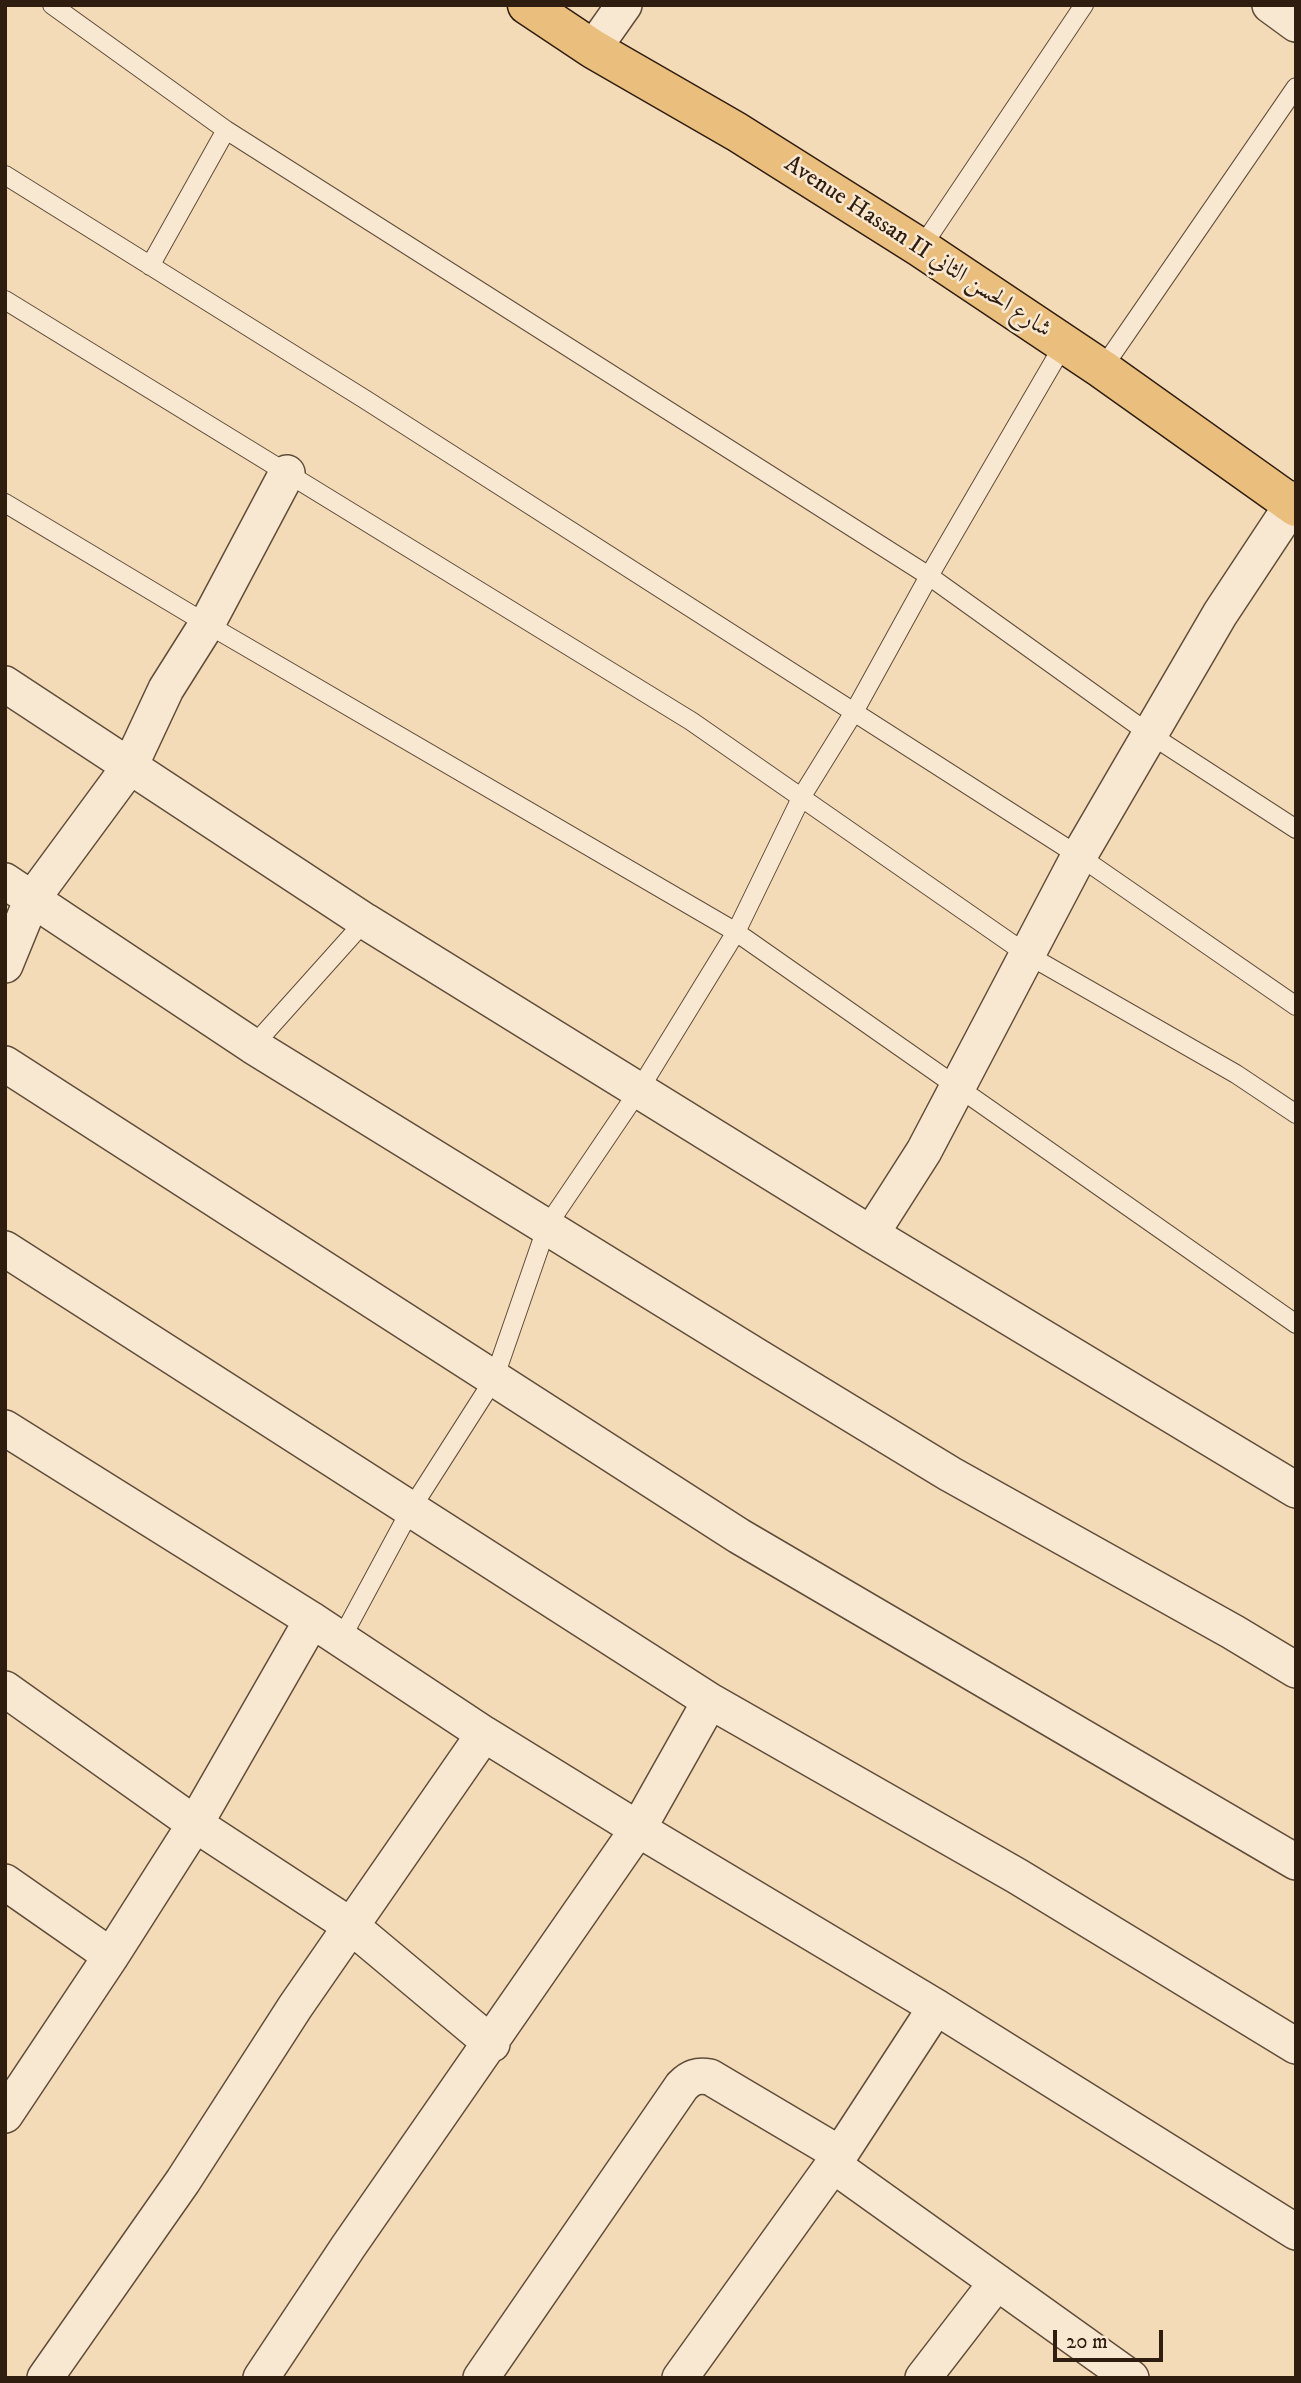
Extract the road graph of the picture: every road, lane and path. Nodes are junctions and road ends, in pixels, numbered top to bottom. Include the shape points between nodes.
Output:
1 (52, 5) edge
2 (527, 5) edge
3 (624, 5) edge
4 (1084, 5) edge
5 (1270, 5) edge
6 (1296, 24) edge
7 (593, 49) junction
8 (1296, 87) edge
9 (226, 130) junction
10 (5, 175) edge
11 (921, 248) junction
12 (150, 266) junction
13 (5, 300) edge
14 (1064, 344) junction
15 (1102, 369) junction
16 (287, 473) junction
17 (5, 503) edge
18 (1294, 504) edge
19 (929, 576) junction
20 (207, 624) junction
21 (5, 684) edge
22 (854, 712) junction
23 (1151, 735) junction
24 (130, 766) junction
25 (802, 796) junction
26 (1296, 829) edge
27 (1079, 856) junction
28 (19, 890) edge
29 (365, 921) junction
30 (736, 932) junction
31 (1028, 955) junction
32 (5, 965) edge
33 (1296, 1006) edge
34 (253, 1046) junction
35 (5, 1064) edge
36 (957, 1087) junction
37 (639, 1090) junction
38 (1296, 1114) edge
39 (547, 1226) junction
40 (871, 1234) junction
41 (5, 1249) edge
42 (1296, 1324) edge
43 (494, 1379) junction
44 (5, 1428) edge
45 (1296, 1490) edge
46 (411, 1509) junction
47 (312, 1620) junction
48 (341, 1639) junction
49 (1296, 1670) edge
50 (5, 1689) edge
51 (710, 1701) junction
52 (485, 1734) junction
53 (195, 1824) junction
54 (638, 1829) junction
55 (1296, 1862) edge
56 (5, 1882) edge
57 (351, 1926) junction
58 (111, 1956) junction
59 (936, 2007) junction
60 (492, 2043) junction
61 (1296, 2046) edge
62 (11, 2094) edge
63 (837, 2159) junction
64 (1296, 2232) edge
65 (998, 2282) junction
66 (1119, 2374) edge
67 (45, 2378) edge
68 (261, 2378) edge
69 (481, 2378) edge
70 (680, 2378) edge
71 (923, 2378) edge

1 - 9 lane
2 - 7 main road, Avenue Hassan II شارع الحسن الثاني
3 - 7 street
4 - 11 lane
5 - 6 street
7 - 11 main road, Avenue Hassan II شارع الحسن الثاني via 737,132
8 - 15 lane
9 - 12 lane
9 - 19 lane
10 - 12 lane
11 - 14 main road, Avenue Hassan II شارع الحسن الثاني
12 - 22 lane
13 - 16 lane
14 - 15 main road, Avenue Hassan II شارع الحسن الثاني
14 - 19 lane
15 - 18 main road, Avenue Hassan II شارع الحسن الثاني
16 - 20 street
16 - 25 lane via 691,721
17 - 20 lane
18 - 23 street via 1220,614
19 - 22 lane
19 - 23 lane
20 - 24 street via 166,689
20 - 30 lane
21 - 24 street
22 - 25 lane
22 - 27 lane
23 - 26 lane
23 - 27 street
24 - 28 street
24 - 29 street
25 - 30 lane
25 - 31 lane
27 - 31 street
27 - 33 lane
28 - 32 street
28 - 34 street
29 - 34 lane
29 - 37 street
30 - 36 lane
30 - 37 lane
31 - 36 street
31 - 38 lane via 1236,1074
34 - 39 street
35 - 43 street
36 - 40 street via 924,1151
36 - 42 lane
37 - 39 lane
37 - 40 street
39 - 43 lane
39 - 49 street via 950,1474
40 - 45 street
41 - 46 street
43 - 46 lane
43 - 55 street via 739,1536
44 - 47 street
46 - 48 lane
46 - 51 street
47 - 48 street
47 - 53 street
48 - 52 street
50 - 53 street
51 - 54 street
51 - 61 street via 1017,1876
52 - 54 street
52 - 57 street
53 - 57 street
53 - 58 street
54 - 59 street
54 - 60 street
56 - 58 street
57 - 60 street
57 - 67 street via 183,2181
58 - 62 street
59 - 63 street
59 - 64 street
60 - 68 street
63 - 65 street
63 - 69 street via 710,2077 690,2078
63 - 70 street
65 - 66 street
65 - 71 street

